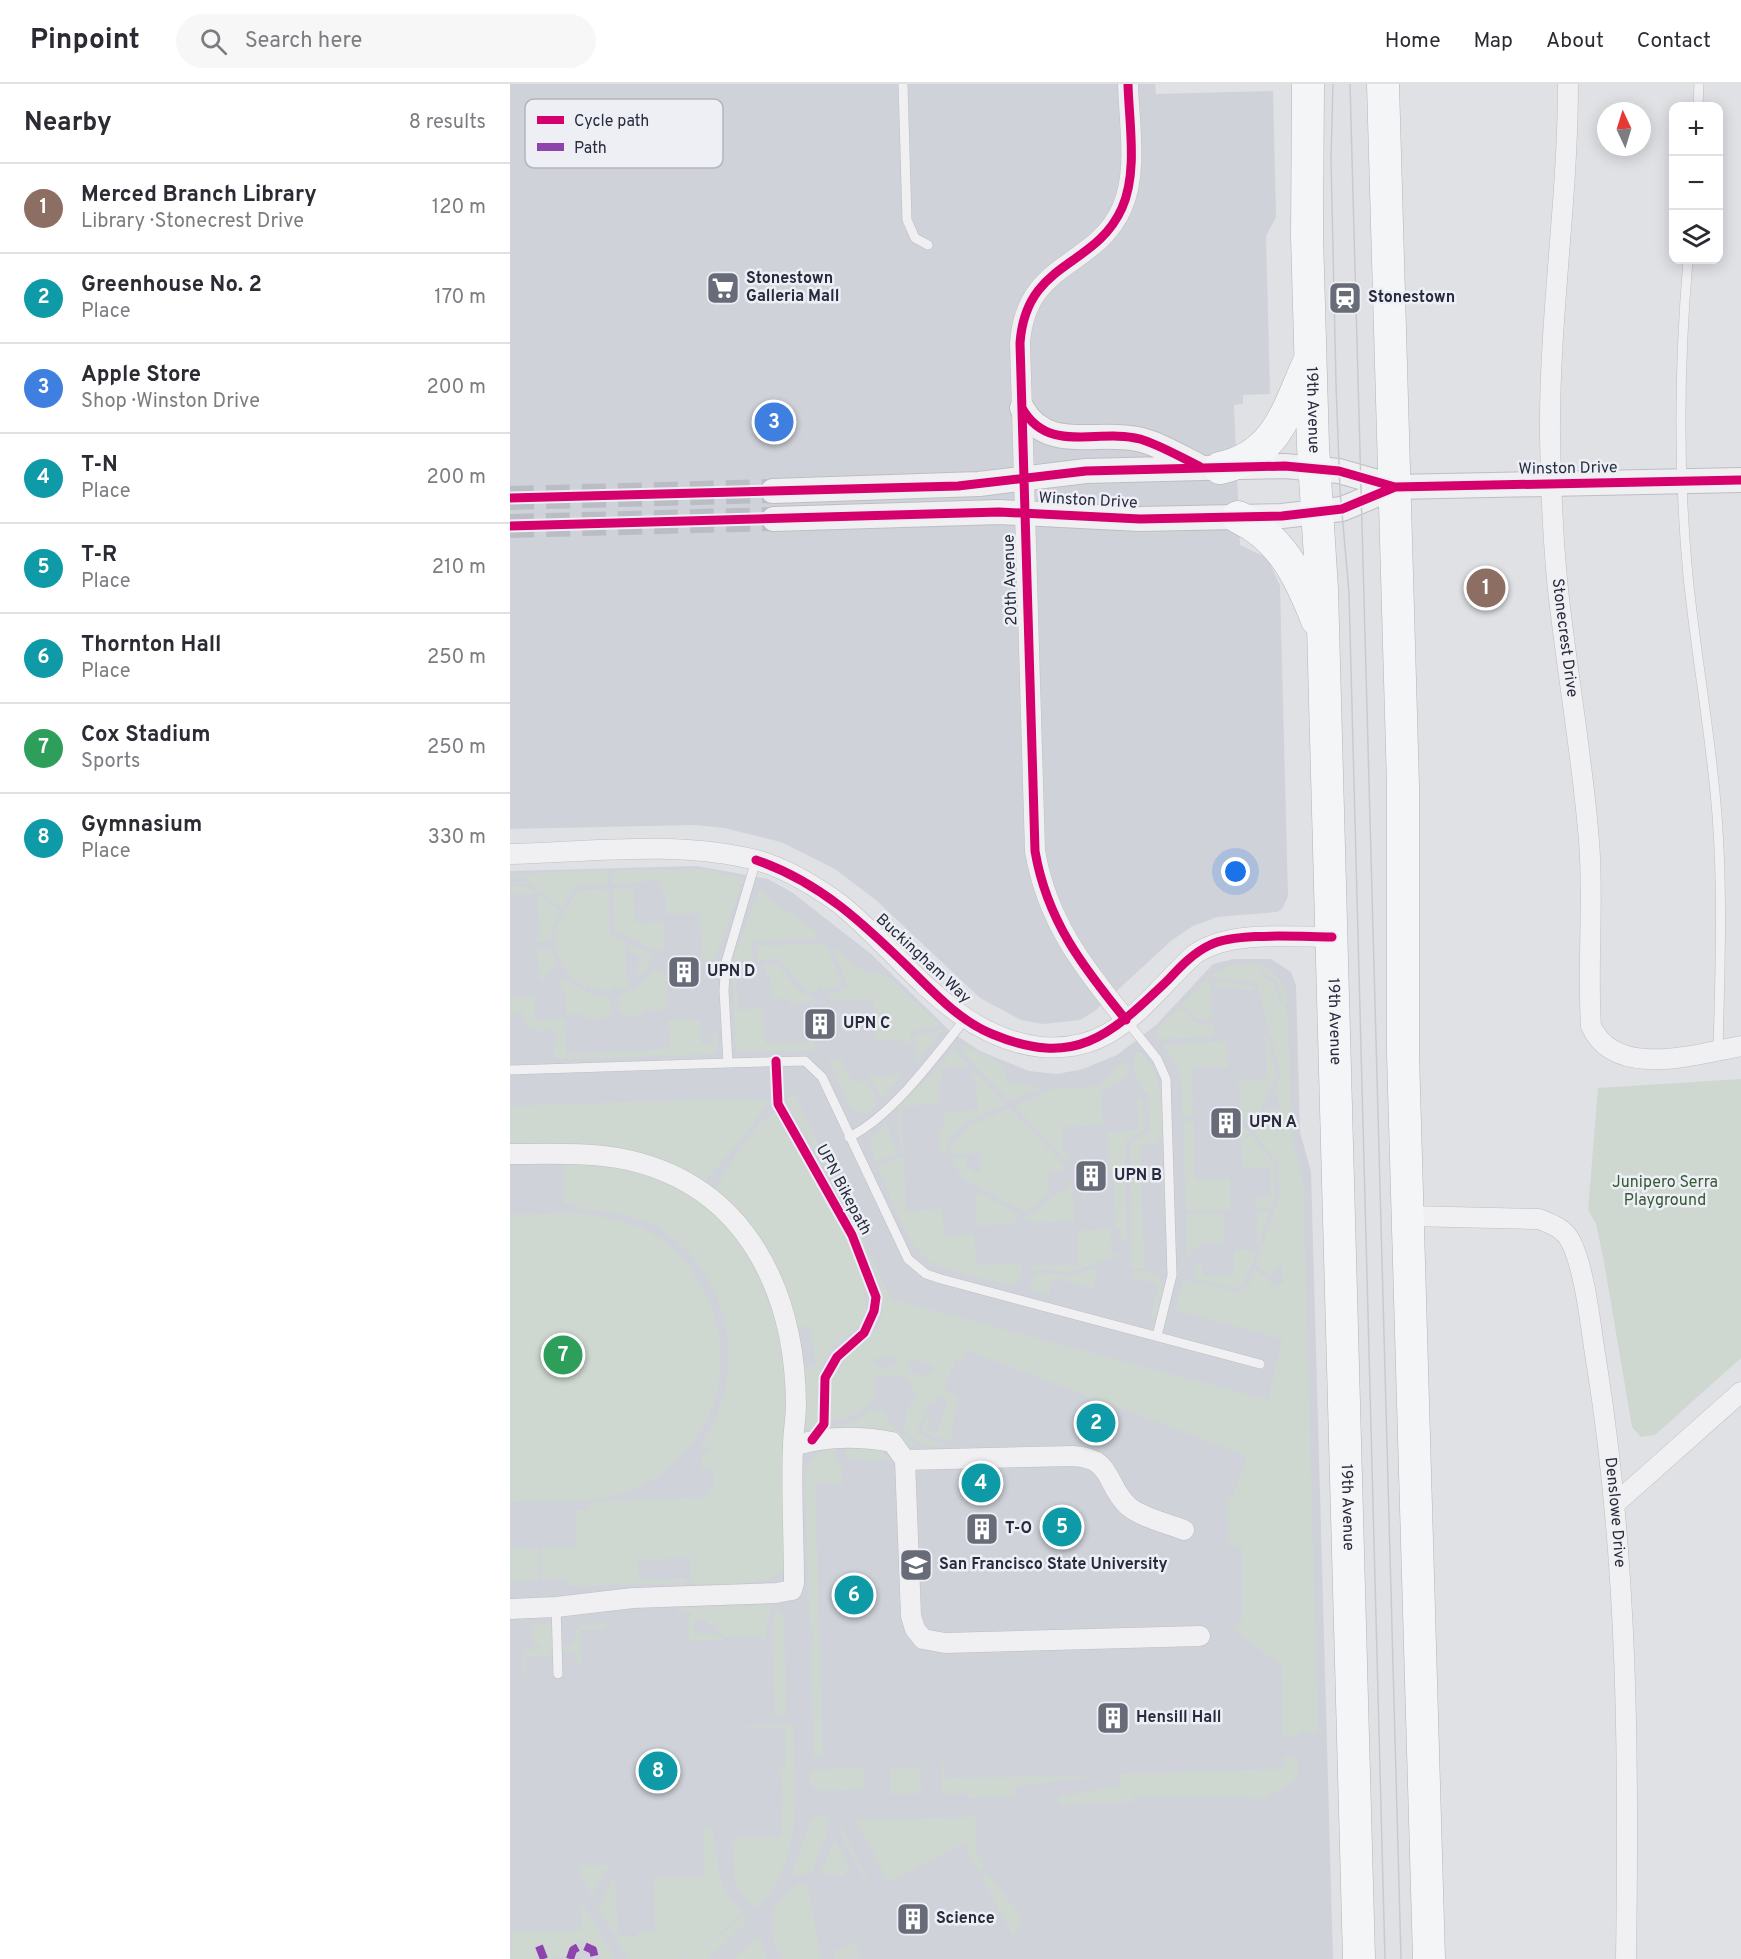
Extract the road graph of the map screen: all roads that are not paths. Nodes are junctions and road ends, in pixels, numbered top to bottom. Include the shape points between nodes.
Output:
1 (903, 84) edge
2 (1128, 84) edge
3 (1308, 84) edge
4 (1383, 84) edge
5 (1568, 84) edge
6 (1699, 84) edge
7 (1698, 102) edge
8 (928, 245) dead end
9 (1688, 264) edge
10 (1311, 358) junction
11 (1022, 408) junction
12 (1211, 468) junction
13 (1314, 468) junction
14 (1024, 480) junction
15 (1741, 480) edge
16 (1682, 482) junction
17 (1552, 485) junction
18 (1395, 487) junction
19 (773, 491) tunnel mouth
20 (1024, 513) junction
21 (1319, 513) junction
22 (1238, 517) junction
23 (774, 519) tunnel mouth
24 (1324, 638) junction
25 (510, 855) edge
26 (756, 860) junction
27 (1332, 937) junction
28 (965, 1019) junction
29 (1126, 1020) junction
30 (1741, 1046) edge
31 (1718, 1050) junction
32 (728, 1063) junction
33 (510, 1070) edge
34 (849, 1137) junction
35 (510, 1154) edge
36 (1408, 1216) junction
37 (1157, 1336) junction
38 (1260, 1364) dead end
39 (1741, 1392) edge
40 (793, 1446) junction
41 (905, 1460) junction
42 (1616, 1503) junction
43 (1184, 1530) dead end
44 (556, 1607) junction
45 (510, 1609) edge
46 (1200, 1636) dead end
47 (558, 1674) dead end
48 (1359, 1959) edge
49 (1428, 1959) edge
50 (1626, 1959) edge

1 - 8 lane via 909,227 915,238
2 - 11 street, 20th Avenue via 1130,175 1125,201 1109,229 1041,285 1031,299 1021,335
3 - 10 highway, 19th Avenue
4 - 18 highway
5 - 17 street, Stonecrest Drive via 1551,344
6 - 7 lane
9 - 16 lane via 1680,394
10 - 12 highway via 1269,443 1247,458
10 - 13 highway, 19th Avenue
11 - 12 street via 1034,424 1051,435 1140,439
11 - 14 street, 20th Avenue
12 - 13 street, Winston Drive
12 - 14 street, Winston Drive via 1086,471
13 - 18 street, Winston Drive
13 - 21 highway, 19th Avenue
14 - 19 street, Winston Drive via 958,486
14 - 20 street, 20th Avenue
15 - 16 street, Winston Drive
16 - 17 street, Winston Drive
16 - 31 lane via 1689,587 1717,816 1721,903
17 - 18 street, Winston Drive
17 - 31 street, Stonecrest Drive via 1560,614 1589,842 1591,1026 1606,1047 1633,1057 1648,1059
18 - 21 street, Winston Drive via 1352,506
18 - 36 highway
20 - 22 street, Winston Drive via 1140,519
20 - 23 street, Winston Drive
20 - 29 street, 20th Avenue via 1036,862 1069,945
21 - 22 street, Winston Drive
21 - 24 highway, 19th Avenue
22 - 24 highway via 1263,532 1287,557
24 - 27 highway, 19th Avenue
25 - 26 street, Buckingham Way via 667,850
26 - 28 street, Buckingham Way via 797,877 840,904
26 - 32 lane via 726,962
27 - 29 street, Buckingham Way via 1228,939 1210,945 1183,965
27 - 48 highway, 19th Avenue
28 - 29 street, Buckingham Way via 1014,1042 1052,1048 1092,1041
28 - 34 lane via 933,1060 867,1128
29 - 37 lane via 1157,1059 1166,1079 1172,1275
30 - 31 street, Stonecrest Drive
32 - 33 lane
32 - 34 lane via 804,1061 822,1077
34 - 37 lane via 908,1259 926,1274
35 - 40 street via 628,1160 701,1189 725,1209 757,1250 785,1316 796,1405
36 - 42 street, Denslowe Drive via 1539,1219 1557,1226 1571,1241 1593,1340
36 - 49 highway
37 - 38 lane
39 - 42 street
40 - 41 street via 812,1440 879,1439 892,1442
40 - 44 street via 792,1590 633,1598
41 - 43 street via 1081,1456 1105,1468 1128,1506
41 - 46 street via 911,1616 923,1639 945,1643
42 - 50 street, Denslowe Drive via 1628,1779
44 - 45 street
44 - 47 lane

